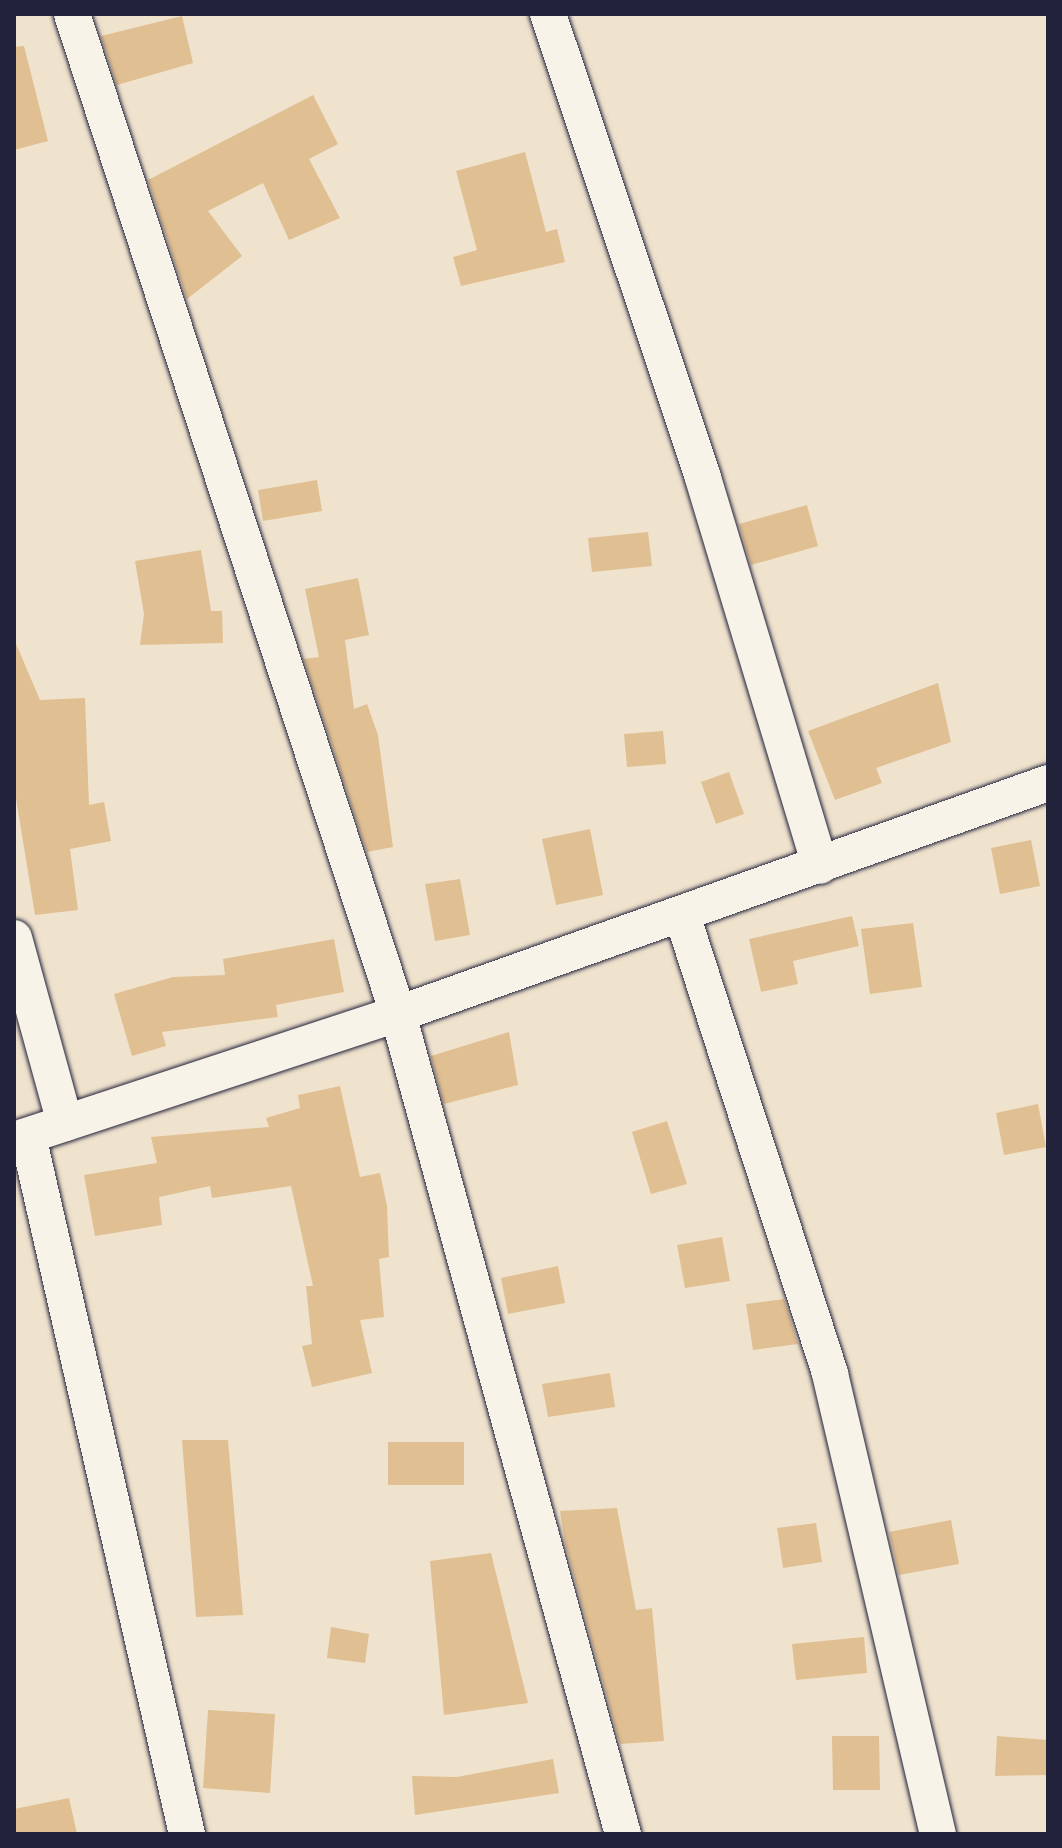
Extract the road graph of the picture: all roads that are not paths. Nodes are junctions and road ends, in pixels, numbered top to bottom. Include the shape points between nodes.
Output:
1 (72, 14) edge
2 (548, 14) edge
3 (1048, 783) edge
4 (820, 866) junction
5 (682, 915) junction
6 (14, 938) edge
7 (398, 1014) junction
8 (65, 1123) junction
9 (21, 1138) edge
10 (187, 1834) edge
11 (623, 1834) edge
12 (938, 1834) edge

1 - 7 street
2 - 4 street via 703,478
3 - 4 street
4 - 5 street
5 - 7 street
5 - 12 street via 830,1374
6 - 8 street
7 - 8 street
7 - 11 street
8 - 9 street
9 - 10 street

